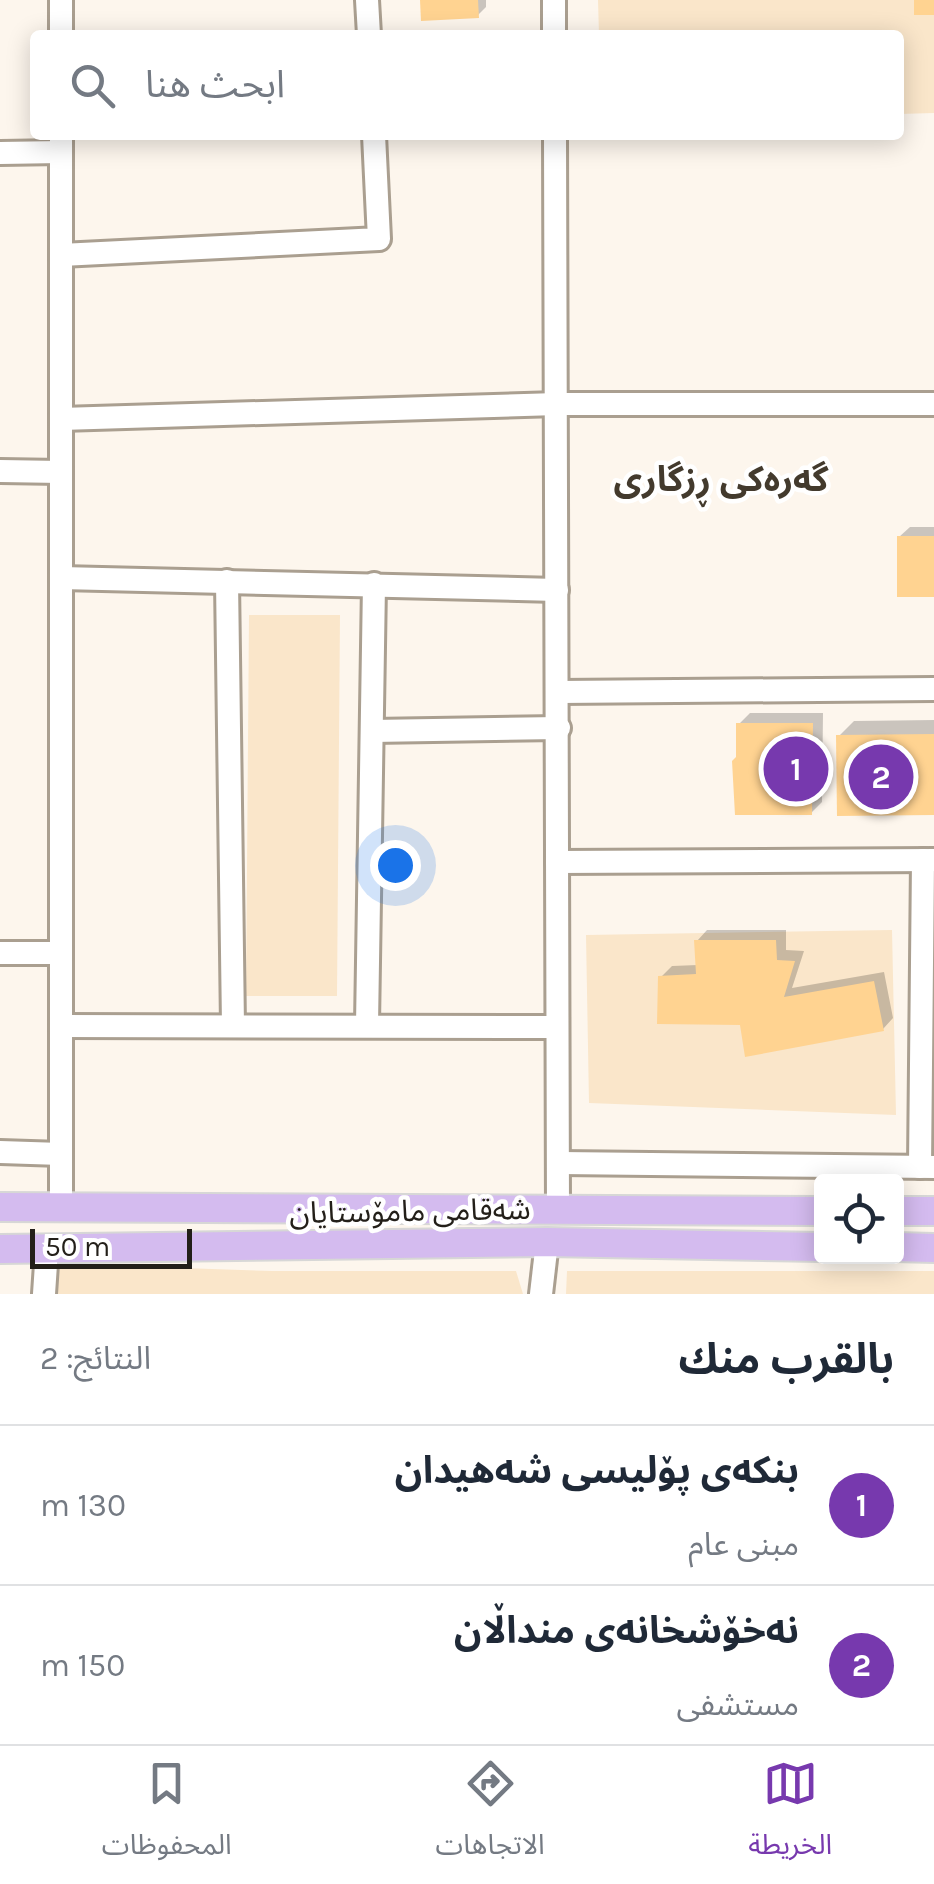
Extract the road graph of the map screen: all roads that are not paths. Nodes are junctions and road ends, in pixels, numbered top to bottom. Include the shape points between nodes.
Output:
1 (61, 0) edge
2 (368, 0) edge
3 (554, 0) edge
4 (61, 30) edge
5 (369, 30) edge
6 (554, 30) edge
7 (374, 140) edge
8 (555, 140) edge
9 (61, 144) edge
10 (0, 153) edge
11 (61, 255) junction
12 (557, 404) junction
13 (934, 404) edge
14 (61, 419) junction
15 (0, 472) edge
16 (61, 472) junction
17 (61, 578) junction
18 (227, 581) junction
19 (374, 584) junction
20 (557, 590) junction
21 (934, 689) edge
22 (559, 692) junction
23 (559, 728) junction
24 (372, 732) junction
25 (928, 860) edge
26 (558, 862) junction
27 (61, 952) junction
28 (0, 954) edge
29 (367, 1025) junction
30 (61, 1026) junction
31 (233, 1026) junction
32 (556, 1027) junction
33 (0, 1152) edge
34 (61, 1154) junction
35 (560, 1164) junction
36 (927, 1167) edge
37 (0, 1208) edge
38 (61, 1208) junction
39 (558, 1209) junction
40 (904, 1210) edge
41 (785, 1211) junction
42 (814, 1211) edge
43 (934, 1211) edge
44 (547, 1242) junction
45 (786, 1247) junction
46 (814, 1247) edge
47 (0, 1248) edge
48 (904, 1248) edge
49 (934, 1248) edge
50 (47, 1249) junction
51 (44, 1294) edge
52 (541, 1294) edge

1 - 4 street
2 - 5 street
3 - 6 street
7 - 11 street via 379,238
8 - 12 street
9 - 10 street
9 - 11 street
11 - 14 street
12 - 13 street
12 - 14 street
12 - 20 street
14 - 16 street
15 - 16 street
16 - 17 street
17 - 18 street
17 - 27 street
18 - 19 street
18 - 31 street
19 - 20 street
19 - 24 street
20 - 22 street
21 - 22 street
22 - 23 street
23 - 24 street
23 - 26 street
24 - 29 street
25 - 26 street
25 - 36 street
26 - 32 street
27 - 28 street
27 - 30 street
29 - 31 street
29 - 32 street
30 - 31 street
30 - 34 street
32 - 35 street
33 - 34 street
34 - 38 street
35 - 36 street
35 - 39 street
37 - 38 main road, شەقامی مامۆستایان
38 - 39 main road, شەقامی مامۆستایان
39 - 41 main road, شەقامی مامۆستایان
40 - 43 main road
41 - 42 main road, شەقامی مامۆستایان
41 - 45 main road via 794,1224
44 - 45 main road, شەقامی مامۆستایان
44 - 50 main road, شەقامی مامۆستایان
44 - 52 street
45 - 46 main road, شەقامی مامۆستایان
47 - 50 main road, شەقامی مامۆستایان
48 - 49 main road
50 - 51 street

